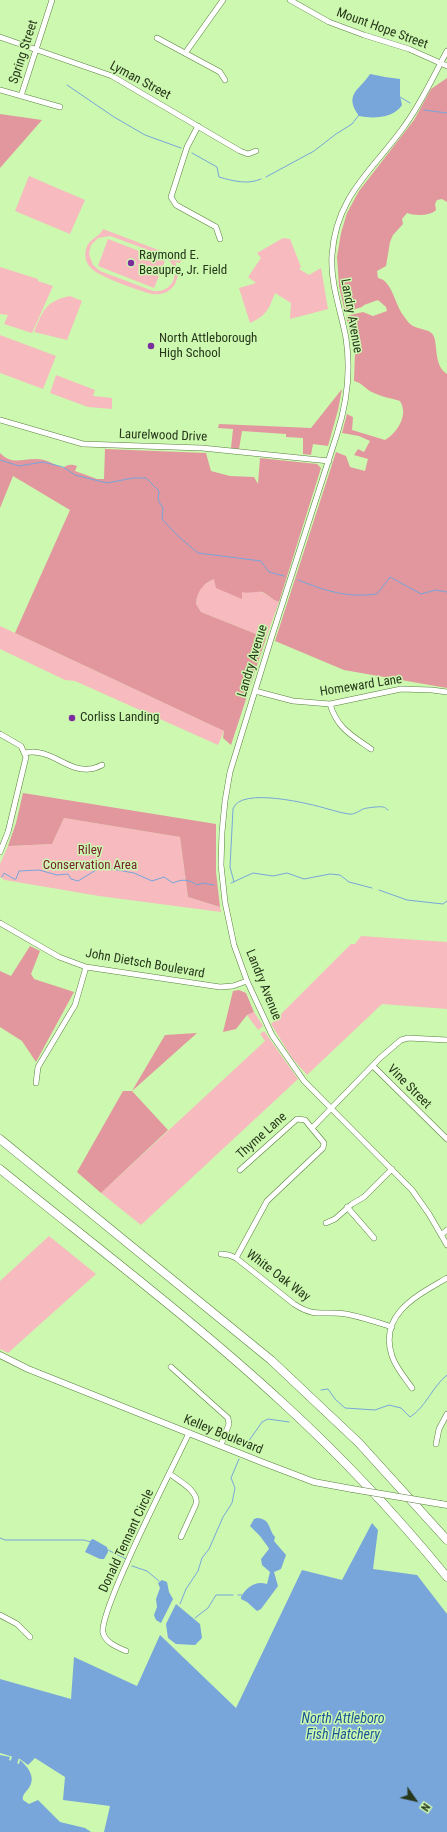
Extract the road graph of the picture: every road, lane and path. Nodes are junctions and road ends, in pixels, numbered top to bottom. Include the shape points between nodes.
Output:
1 (52, 0) edge
2 (223, 0) edge
3 (290, 0) edge
4 (0, 37) edge
5 (158, 38) dead end
6 (36, 49) junction
7 (447, 51) edge
8 (186, 52) junction
9 (440, 63) junction
10 (447, 66) edge
11 (225, 80) dead end
12 (0, 90) edge
13 (21, 96) junction
14 (60, 107) dead end
15 (198, 126) junction
16 (256, 151) dead end
17 (220, 239) dead end
18 (0, 420) edge
19 (329, 461) junction
20 (255, 691) junction
21 (447, 692) edge
22 (330, 704) junction
23 (0, 734) edge
24 (371, 748) dead end
25 (25, 753) junction
26 (102, 765) dead end
27 (0, 852) edge
28 (0, 923) edge
29 (86, 967) junction
30 (247, 981) junction
31 (447, 1040) edge
32 (374, 1067) junction
33 (36, 1083) dead end
34 (331, 1108) junction
35 (312, 1128) junction
36 (0, 1139) edge
37 (447, 1139) edge
38 (0, 1169) edge
39 (392, 1169) junction
40 (240, 1170) dead end
41 (348, 1207) junction
42 (326, 1223) dead end
43 (447, 1230) edge
44 (441, 1235) junction
45 (374, 1238) dead end
46 (447, 1245) edge
47 (221, 1254) dead end
48 (236, 1258) junction
49 (447, 1278) edge
50 (392, 1327) junction
51 (0, 1355) edge
52 (171, 1367) dead end
53 (412, 1388) dead end
54 (447, 1414) edge
55 (189, 1432) junction
56 (436, 1444) dead end
57 (221, 1445) junction
58 (170, 1474) junction
59 (444, 1505) edge
60 (181, 1537) dead end
61 (447, 1540) edge
62 (447, 1577) edge
63 (0, 1615) edge
64 (30, 1637) dead end
65 (126, 1651) dead end

1 - 6 street, Spring Street
2 - 8 street
3 - 9 street, Mount Hope Street via 330,22 409,49
4 - 6 street, Lyman Street
5 - 8 street
6 - 13 street, Spring Street
6 - 15 street, Lyman Street via 112,76
7 - 9 street, Landry Avenue
8 - 11 street via 220,72
9 - 10 street, Mount Hope Street
9 - 19 street, Landry Avenue via 410,118 352,192 338,224 332,254 332,270 346,339 348,381 343,414
12 - 13 street
13 - 14 street, Spring Street
15 - 16 street, Lyman Street via 240,151 248,154
15 - 17 street via 187,147 171,197 176,206 216,227
18 - 19 street, Laurelwood Drive via 83,444 202,448
19 - 20 street, Landry Avenue
20 - 22 street, Homeward Lane via 293,701
20 - 30 street, Landry Avenue via 228,781 221,850 229,924
21 - 22 street, Homeward Lane via 401,689
22 - 24 street via 334,718 343,729
23 - 25 street via 18,743
25 - 26 street via 36,751 66,764 89,770
25 - 27 street via 10,824
28 - 29 street, John Dietsch Boulevard via 59,957
29 - 30 street, John Dietsch Boulevard via 220,987 234,986
29 - 33 street via 75,1005 38,1067
30 - 34 street, Landry Avenue via 272,1035 304,1081
31 - 32 street via 401,1040 388,1050
32 - 34 street
32 - 37 street, Vine Street
34 - 35 street
34 - 39 street, Landry Avenue
35 - 40 street, Thyme Lane via 305,1120 294,1120
35 - 48 street via 324,1141 324,1145 267,1201
36 - 61 highway via 281,1369 368,1453
38 - 62 highway via 274,1394 374,1493
39 - 41 street via 364,1197
39 - 44 street, Landry Avenue via 420,1201
41 - 42 street via 335,1219
41 - 45 street
43 - 44 street
44 - 46 street, Landry Avenue
47 - 48 street, White Oak Way
48 - 50 street, White Oak Way via 304,1310 318,1314 347,1314
49 - 50 street via 405,1305
50 - 53 street via 392,1357
51 - 55 main road, Kelley Boulevard via 28,1369
52 - 57 street via 228,1418 229,1424
54 - 56 street via 438,1428
55 - 57 main road, Kelley Boulevard
55 - 58 street, Donald Tennant Circle
57 - 59 main road, Kelley Boulevard, bridge via 314,1482
58 - 60 street via 197,1498
58 - 65 street, Donald Tennant Circle via 121,1576 104,1619 103,1632 106,1639
63 - 64 street via 17,1624

